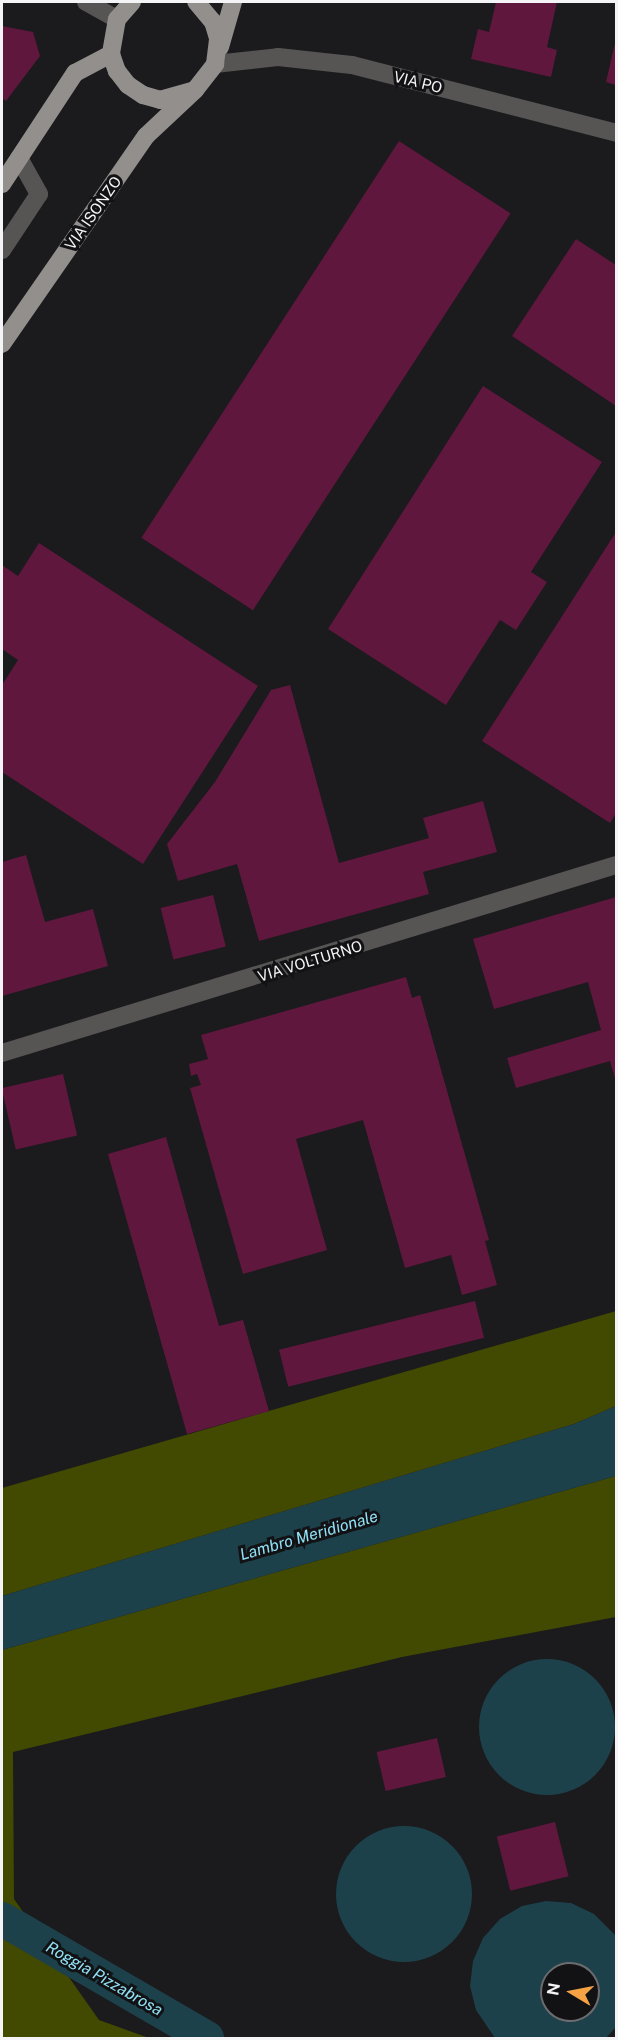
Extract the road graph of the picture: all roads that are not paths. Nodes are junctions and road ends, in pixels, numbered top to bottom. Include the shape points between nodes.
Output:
1 (86, 2) edge
2 (132, 2) edge
3 (196, 2) edge
4 (233, 2) edge
5 (117, 19) junction
6 (111, 54) junction
7 (217, 59) junction
8 (195, 90) junction
9 (616, 133) edge
10 (19, 158) junction
11 (2, 184) edge
12 (2, 250) edge
13 (2, 344) edge
14 (616, 865) edge
15 (2, 1053) edge

1 - 5 street
2 - 5 main road
3 - 7 main road via 213,22
4 - 7 main road
5 - 6 main road
6 - 8 main road via 122,78 143,95 160,100
6 - 10 main road via 75,73
7 - 8 main road, VIA ISONZO
7 - 9 street, VIA PO via 278,57 352,65
8 - 13 main road, VIA ISONZO via 146,136
10 - 11 main road
10 - 12 street via 39,194
14 - 15 street, VIA VOLTURNO

